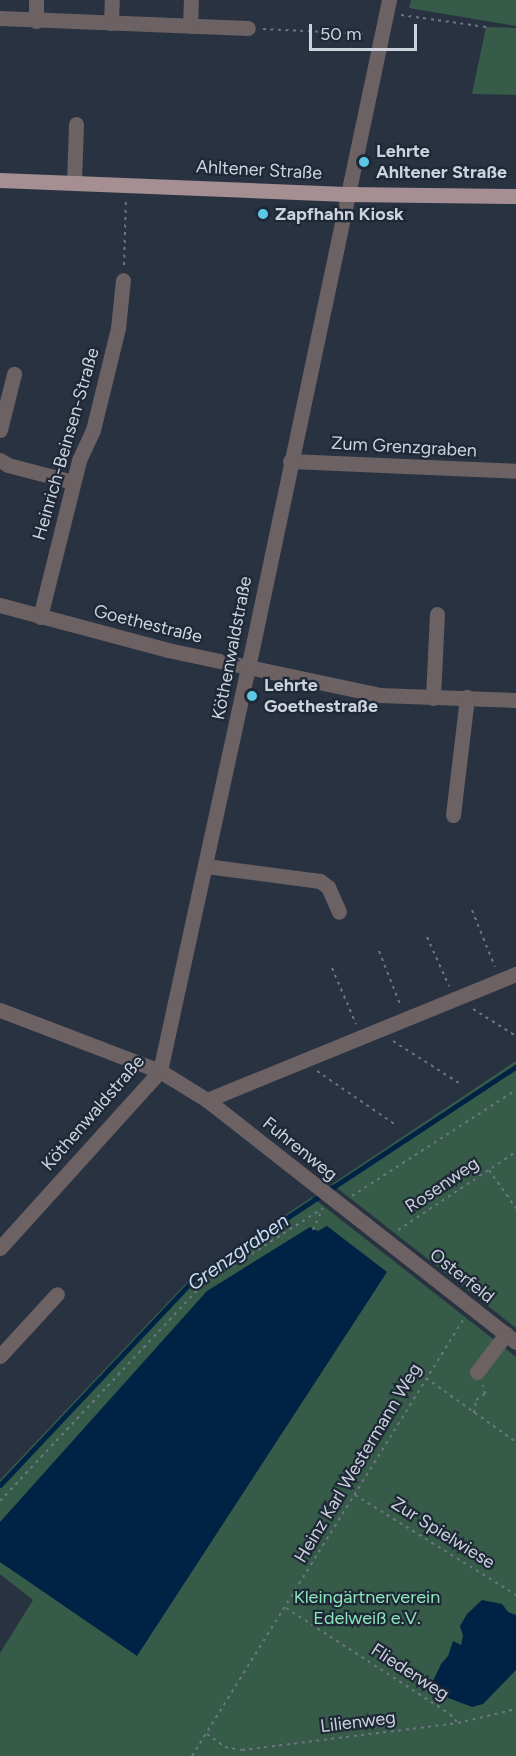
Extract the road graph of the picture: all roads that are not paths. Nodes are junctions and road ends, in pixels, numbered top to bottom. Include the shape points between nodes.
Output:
1 (36, 0) edge
2 (112, 0) edge
3 (191, 0) edge
4 (388, 7) edge
5 (0, 18) edge
6 (36, 21) junction
7 (111, 23) junction
8 (190, 26) junction
9 (248, 28) road end
10 (76, 124) dead end
11 (0, 180) edge
12 (74, 182) junction
13 (346, 194) junction
14 (516, 196) edge
15 (123, 280) road end
16 (14, 374) dead end
17 (0, 430) edge
18 (0, 460) edge
19 (290, 461) junction
20 (516, 471) edge
21 (73, 482) junction
22 (0, 605) edge
23 (437, 614) dead end
24 (40, 617) junction
25 (249, 668) junction
26 (467, 697) junction
27 (433, 698) junction
28 (516, 700) edge
29 (453, 815) dead end
30 (206, 866) junction
31 (339, 912) dead end
32 (516, 974) edge
33 (0, 1010) edge
34 (160, 1071) junction
35 (207, 1100) junction
36 (0, 1248) edge
37 (413, 1262) joint
38 (57, 1294) dead end
39 (511, 1338) edge
40 (0, 1356) edge
41 (477, 1372) road end

1 - 6 street
2 - 7 street
3 - 8 street
4 - 13 street, Köthenwaldstraße
5 - 6 street
6 - 7 street
7 - 8 street
8 - 9 street
10 - 12 street
11 - 12 main road, Ahltener Straße
12 - 13 main road, Ahltener Straße
13 - 14 main road, Ahltener Straße
13 - 19 street, Köthenwaldstraße
15 - 21 street, Heinrich-Beinsen-Straße via 118,328 93,430
16 - 17 street
18 - 21 street
19 - 20 street, Zum Grenzgraben
19 - 25 street, Köthenwaldstraße
21 - 24 street, Heinrich-Beinsen-Straße
22 - 24 street, Goethestraße
23 - 27 street
24 - 25 street, Goethestraße
25 - 27 street, Goethestraße via 379,695
25 - 30 street, Köthenwaldstraße
26 - 27 street, Goethestraße
26 - 28 street, Goethestraße
26 - 29 street
30 - 31 street via 320,881 328,887
30 - 34 street, Köthenwaldstraße
32 - 35 street
33 - 34 street, Fuhrenweg
34 - 35 street, Fuhrenweg
34 - 36 street, Köthenwaldstraße
35 - 37 street, Fuhrenweg via 327,1200
37 - 39 street, Osterfeld
38 - 40 street
39 - 41 street

